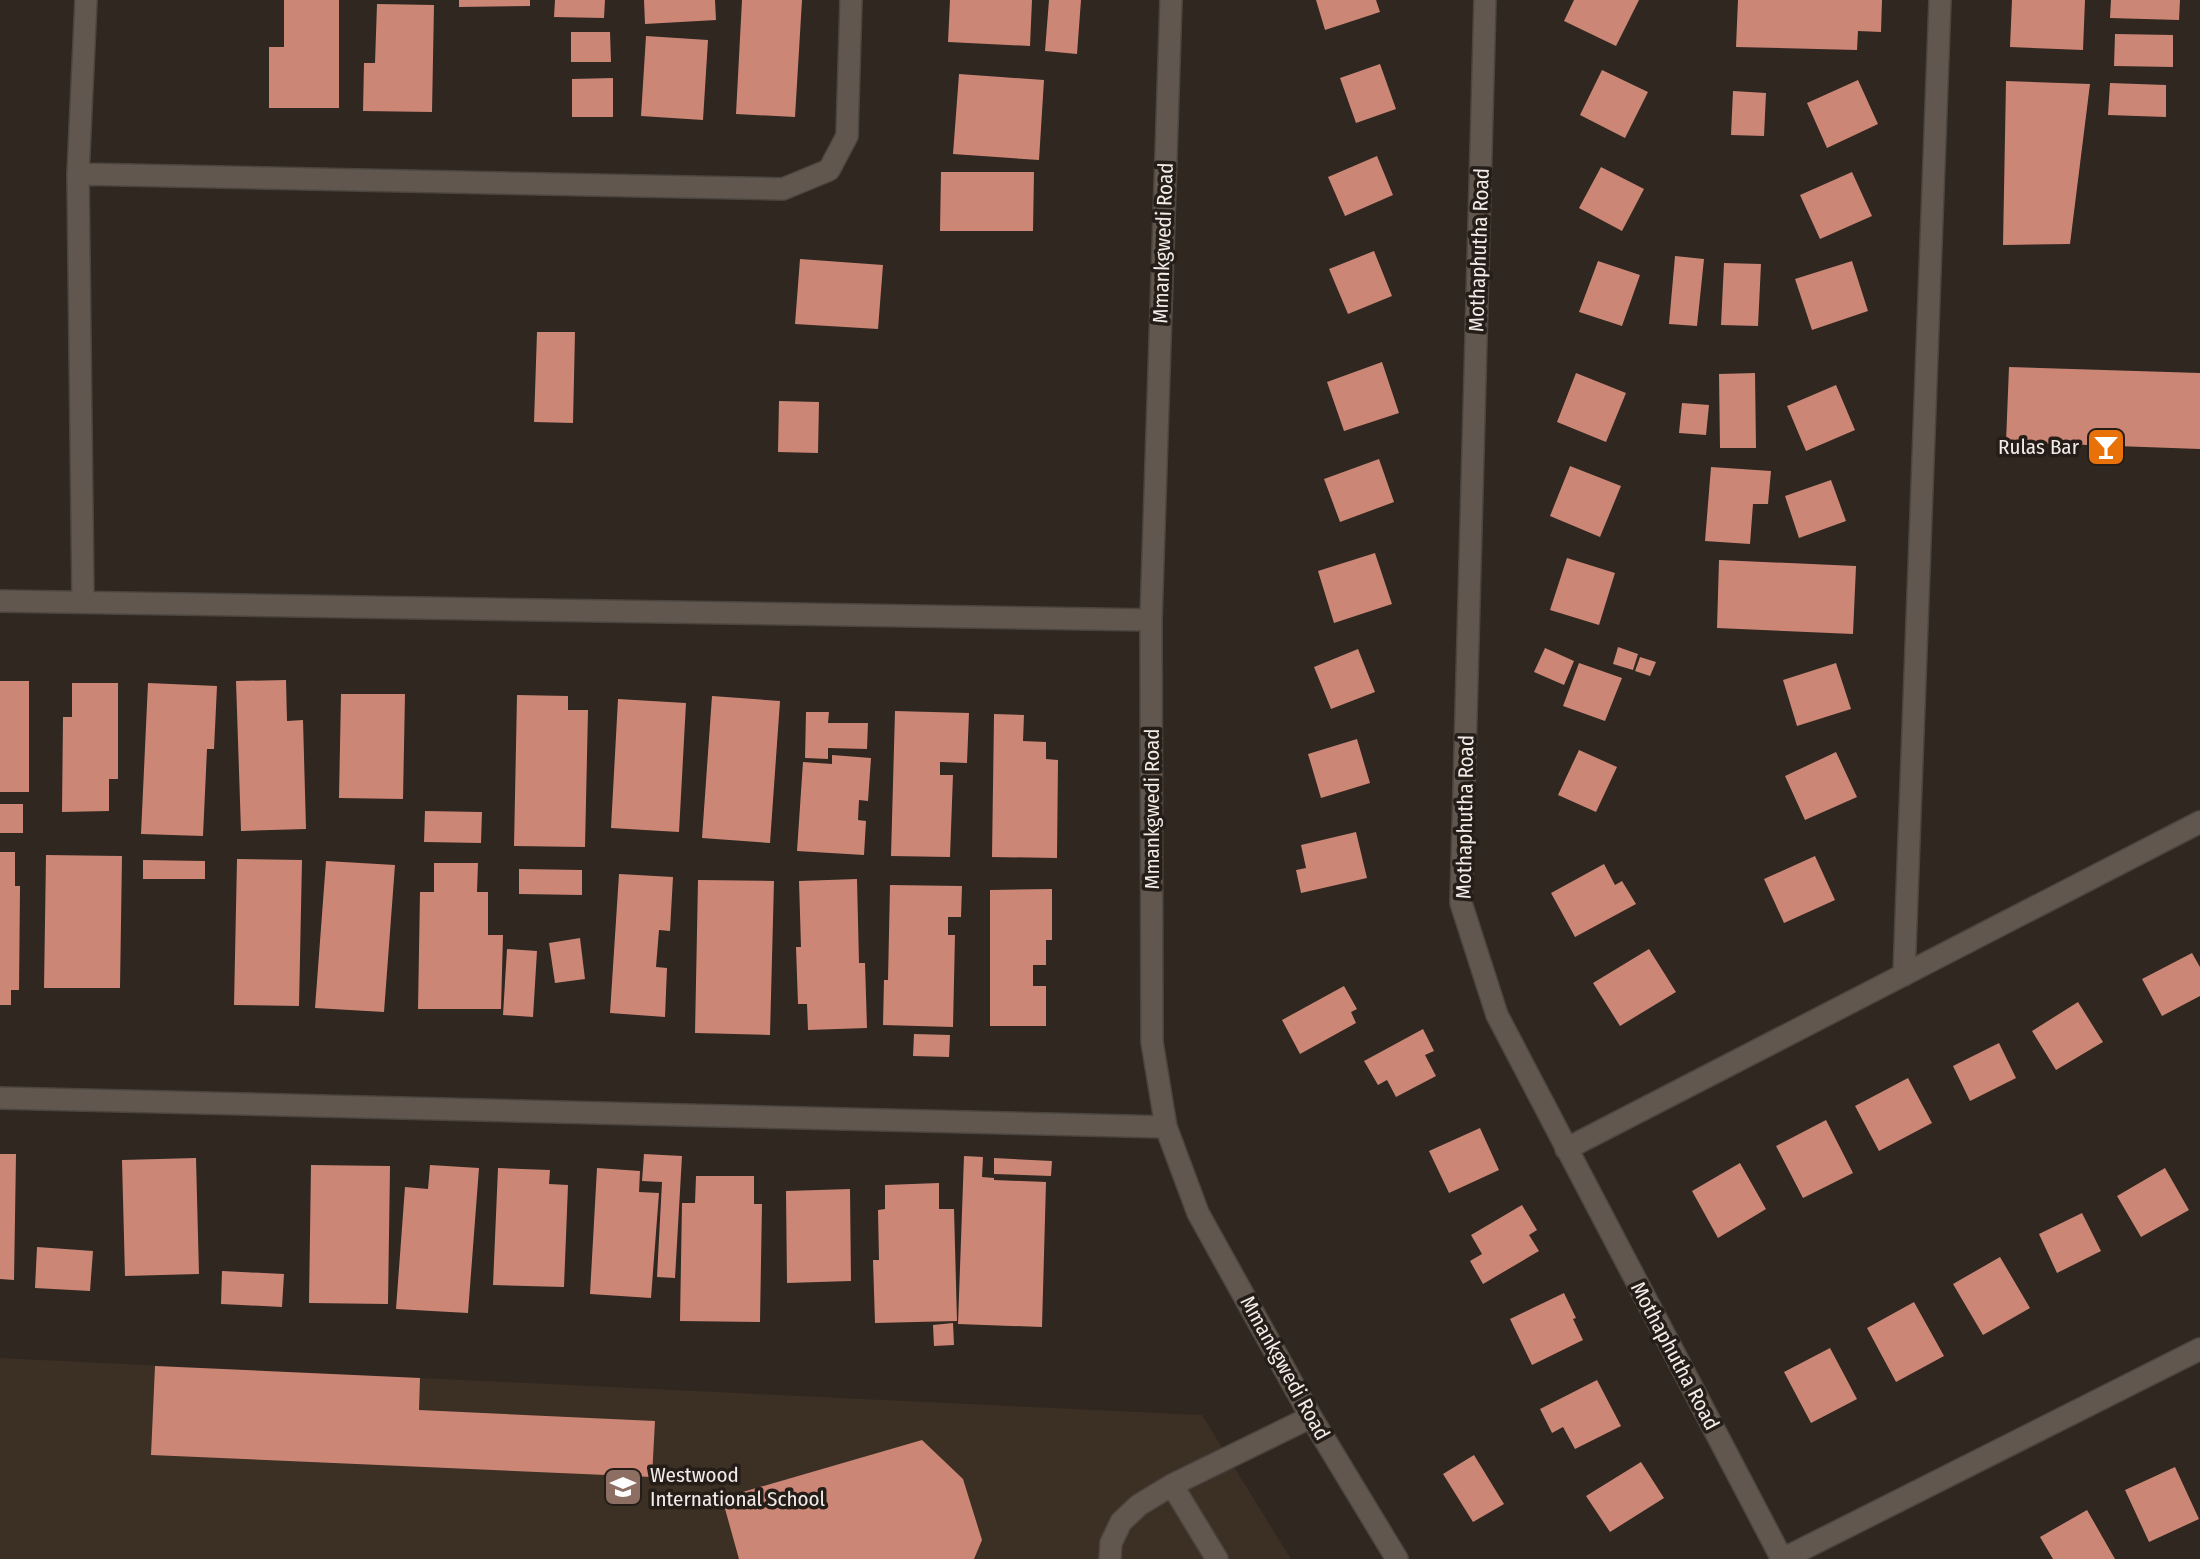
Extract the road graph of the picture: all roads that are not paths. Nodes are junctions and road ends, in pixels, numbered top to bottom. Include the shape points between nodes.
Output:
1 (86, 0) edge
2 (851, 0) edge
3 (1171, 0) edge
4 (1485, 0) edge
5 (1940, 0) edge
6 (78, 174) junction
7 (0, 601) edge
8 (83, 601) junction
9 (1152, 620) junction
10 (2200, 822) edge
11 (1904, 975) junction
12 (0, 1098) edge
13 (1166, 1127) junction
14 (1566, 1149) junction
15 (2200, 1349) edge
16 (1311, 1417) junction
17 (1172, 1485) junction
18 (1110, 1559) edge
19 (1217, 1559) edge
20 (1397, 1559) edge
21 (1783, 1559) edge

1 - 6 street
2 - 6 street via 847,136 829,170 783,189
3 - 9 street, Mmankgwedi Road
4 - 14 street, Mothaphutha Road via 1461,903 1497,1015
5 - 11 street
6 - 8 street
7 - 8 street
8 - 9 street
9 - 13 street, Mmankgwedi Road via 1152,1042
10 - 11 street
11 - 14 street
12 - 13 street
13 - 16 street, Mmankgwedi Road via 1198,1213
14 - 21 street, Mothaphutha Road
15 - 21 street
16 - 17 street
16 - 20 street, Mmankgwedi Road
17 - 18 street via 1121,1522 1111,1543
17 - 19 street

